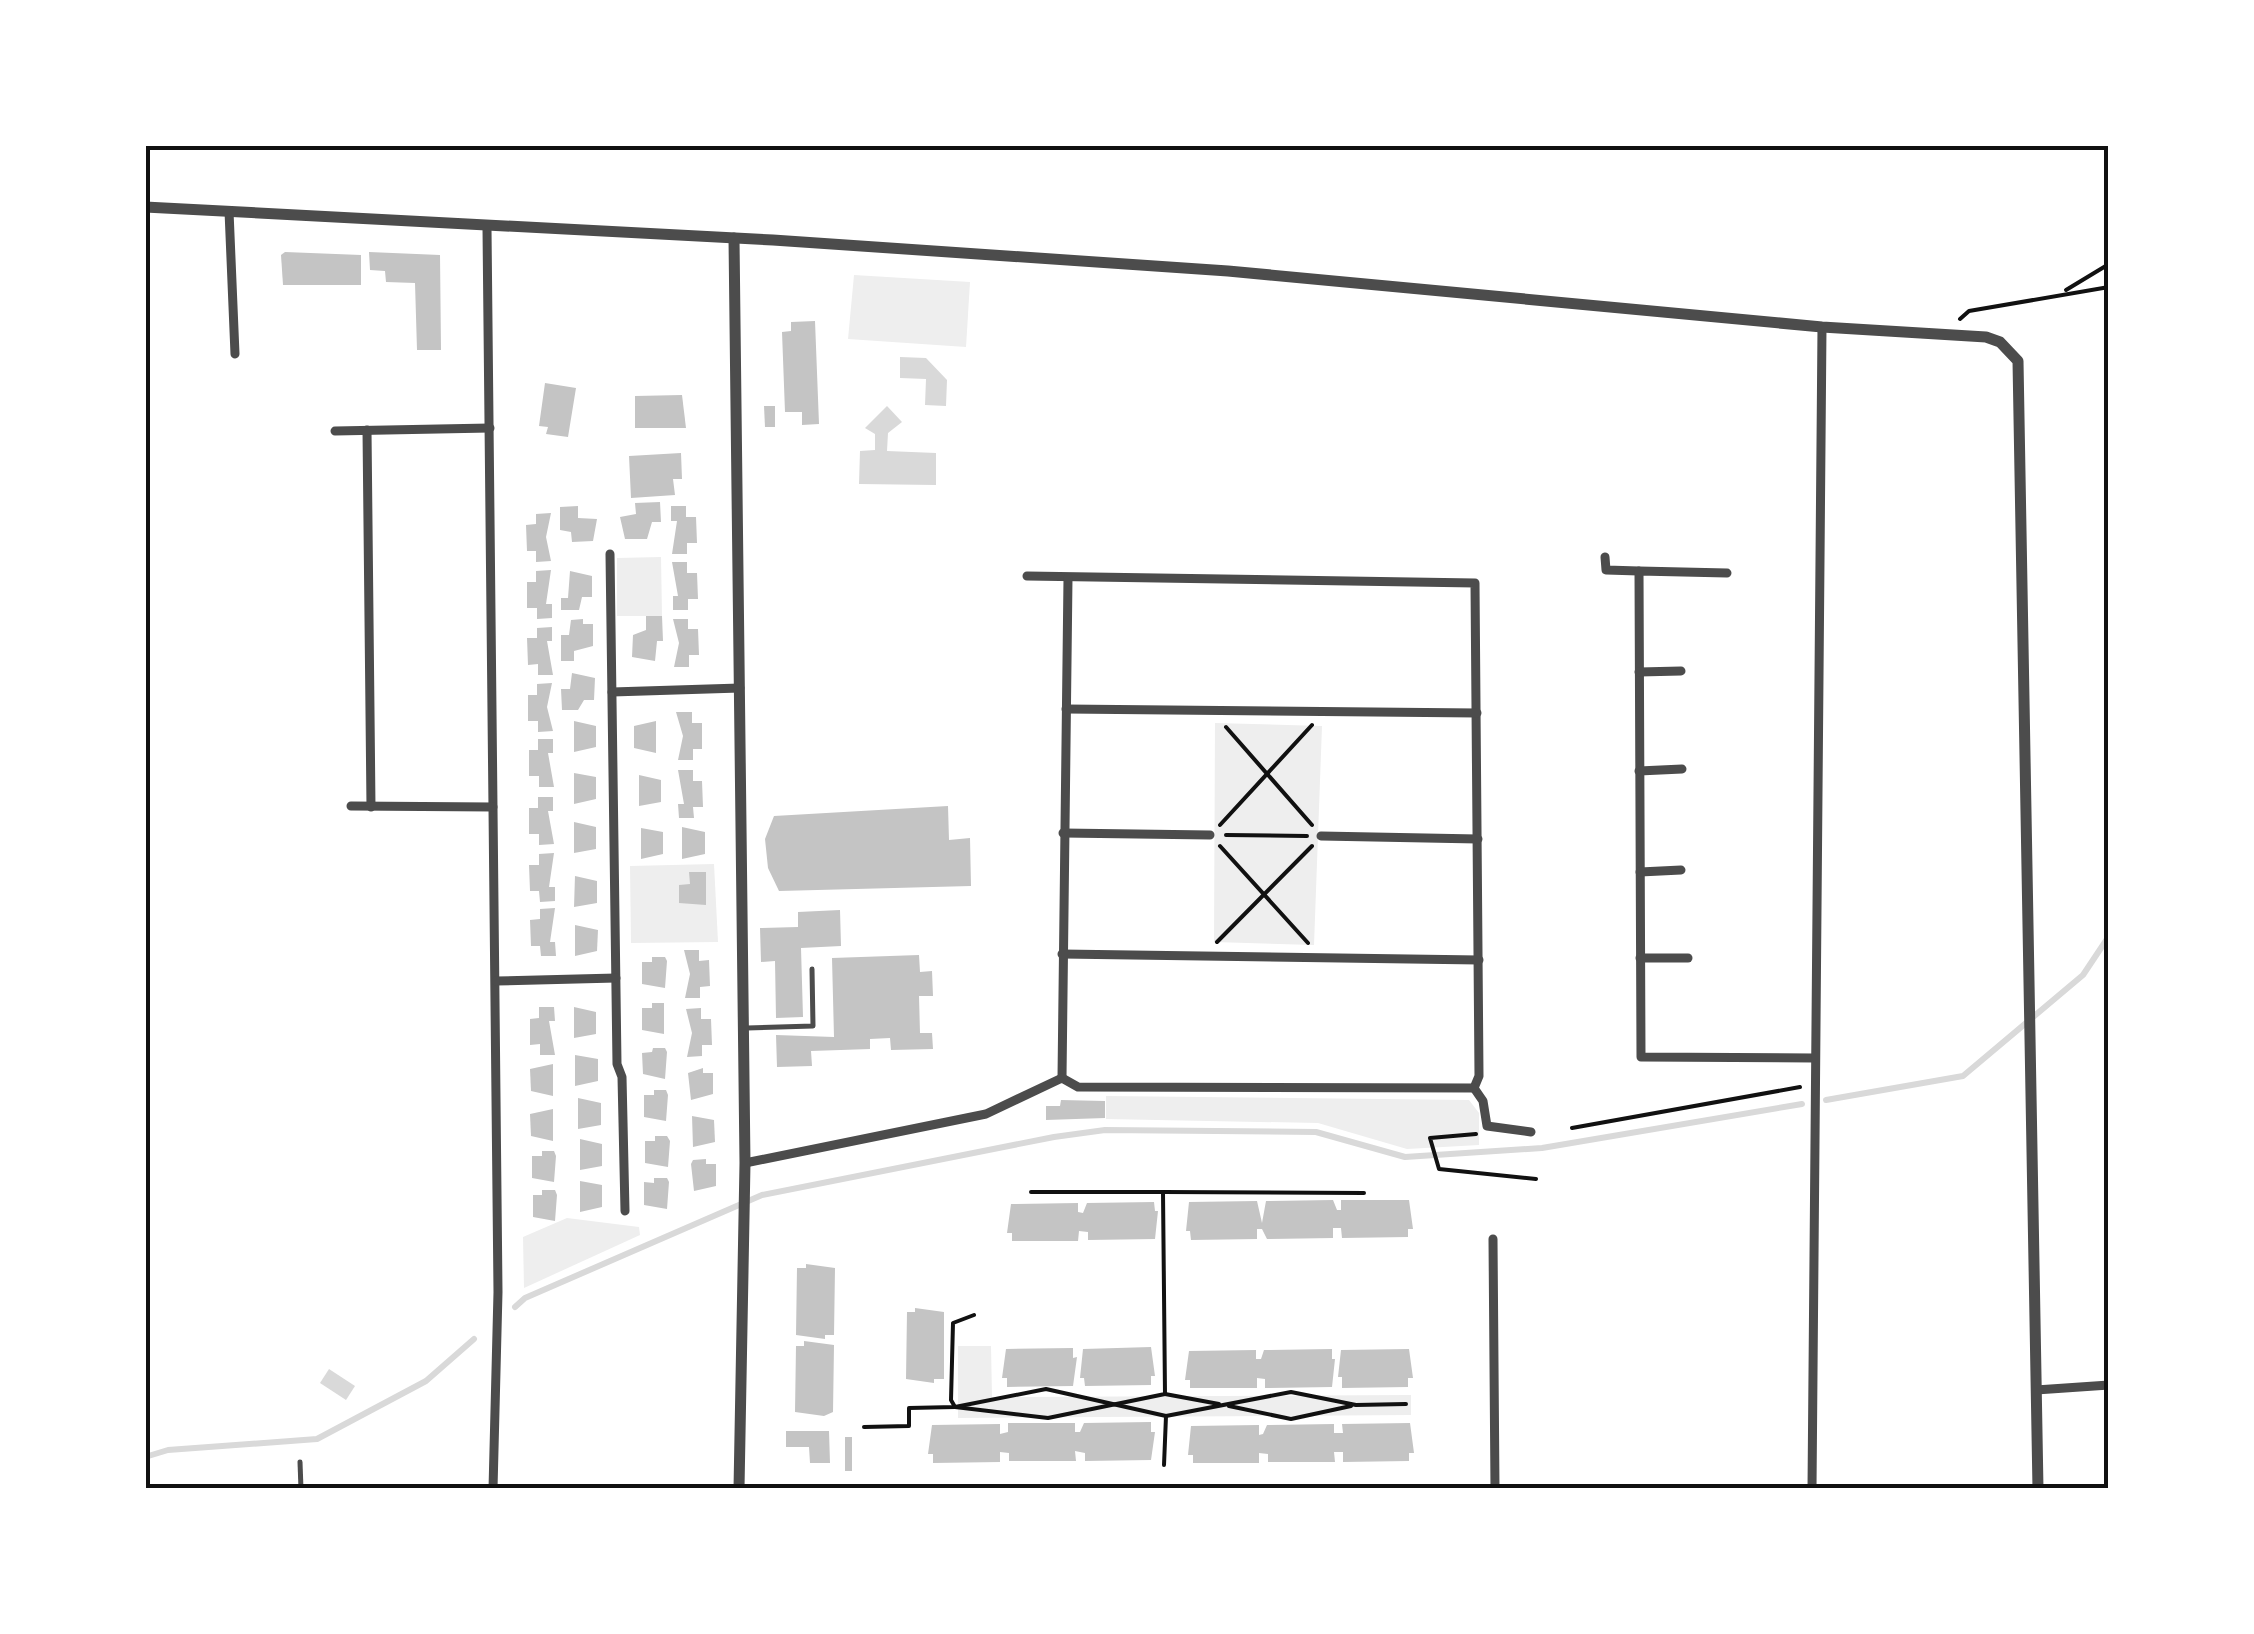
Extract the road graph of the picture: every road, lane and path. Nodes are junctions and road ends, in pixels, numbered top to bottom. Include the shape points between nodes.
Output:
1 (145, 207) edge
2 (229, 211) junction
3 (487, 228) junction
4 (734, 238) junction
5 (2109, 264) edge
6 (2109, 287) edge
7 (2062, 293) junction
8 (1822, 327) junction
9 (1942, 336) junction
10 (236, 354) dead end
11 (490, 428) junction
12 (367, 430) junction
13 (335, 431) dead end
14 (610, 554) dead end
15 (1605, 557) dead end
16 (1639, 571) junction
17 (1728, 572) dead end
18 (1027, 576) dead end
19 (1068, 578) junction
20 (1682, 671) dead end
21 (1639, 672) junction
22 (740, 688) junction
23 (612, 692) junction
24 (1066, 709) junction
25 (1211, 710) junction
26 (1324, 712) junction
27 (1477, 713) junction
28 (1682, 769) dead end
29 (1640, 772) junction
30 (1268, 775) junction
31 (352, 806) dead end
32 (494, 806) junction
33 (371, 807) junction
34 (1063, 833) junction
35 (1210, 835) junction
36 (1322, 836) junction
37 (1478, 839) junction
38 (1681, 870) dead end
39 (1640, 872) junction
40 (1263, 894) junction
41 (1062, 954) junction
42 (1203, 956) junction
43 (1321, 958) junction
44 (1640, 958) junction
45 (1688, 958) dead end
46 (1480, 960) junction
47 (812, 969) dead end
48 (616, 978) junction
49 (496, 981) junction
50 (744, 1028) junction
51 (1814, 1058) junction
52 (1062, 1078) junction
53 (1814, 1084) junction
54 (1474, 1088) junction
55 (1488, 1126) junction
56 (1572, 1128) dead end
57 (1531, 1132) dead end
58 (746, 1163) junction
59 (1536, 1179) dead end
60 (1031, 1192) dead end
61 (1163, 1192) junction
62 (1364, 1192) dead end
63 (625, 1211) dead end
64 (1494, 1239) dead end
65 (974, 1315) dead end
66 (2109, 1386) edge
67 (2036, 1390) junction
68 (1165, 1394) junction
69 (1114, 1404) junction
70 (1406, 1404) dead end
71 (1224, 1405) junction
72 (1356, 1405) junction
73 (955, 1407) junction
74 (1166, 1416) junction
75 (864, 1426) dead end
76 (300, 1462) dead end
77 (1164, 1465) dead end
78 (301, 1489) edge
79 (492, 1489) edge
80 (738, 1489) edge
81 (1495, 1489) edge
82 (1812, 1489) edge
83 (2038, 1489) edge

1 - 2 street
2 - 3 street
2 - 10 street
3 - 4 street
3 - 11 street
4 - 8 street via 1228,271
4 - 22 street
5 - 7 path
6 - 7 path
7 - 9 path via 1968,311
8 - 9 street
8 - 51 street
9 - 67 street via 1986,337 2018,361
11 - 12 street
11 - 32 street
12 - 13 street
12 - 33 street
14 - 23 street
15 - 16 street via 1606,570
16 - 17 street
16 - 21 street
18 - 19 street
19 - 24 street
19 - 27 street via 1476,583
20 - 21 street
21 - 29 street
22 - 23 street
22 - 50 street
23 - 48 street
24 - 25 street
24 - 34 street
25 - 26 street
25 - 30 path
26 - 27 street
26 - 30 path
27 - 37 street
28 - 29 street
29 - 39 street
30 - 35 path
30 - 36 path
31 - 33 street
32 - 33 street
32 - 49 street
34 - 35 street
34 - 41 street
35 - 36 path
35 - 40 path
36 - 37 street
36 - 40 path
37 - 46 street
38 - 39 street
39 - 44 street
40 - 42 path
40 - 43 path
41 - 42 street
41 - 52 street
42 - 43 street
43 - 46 street
44 - 45 street
44 - 51 street via 1641,1057
46 - 54 street
47 - 50 lane via 813,1026
48 - 49 street
48 - 63 street
49 - 79 street
50 - 58 street
51 - 53 street
52 - 54 street via 1078,1087
52 - 58 street via 986,1114
53 - 56 path
53 - 82 street
54 - 55 street
55 - 57 street
55 - 59 path via 1481,1134 1431,1137 1436,1164 1444,1172
58 - 80 street
60 - 61 path
61 - 62 path
61 - 68 path
64 - 81 street
65 - 73 path via 954,1322
66 - 67 street
67 - 83 street
68 - 69 path
68 - 71 path
69 - 73 path via 1048,1418
69 - 73 path via 1046,1390
69 - 74 path
70 - 72 path
71 - 72 path via 1290,1392
71 - 72 path via 1291,1419
71 - 74 path
73 - 75 path via 909,1408 909,1426
74 - 77 path
76 - 78 lane

